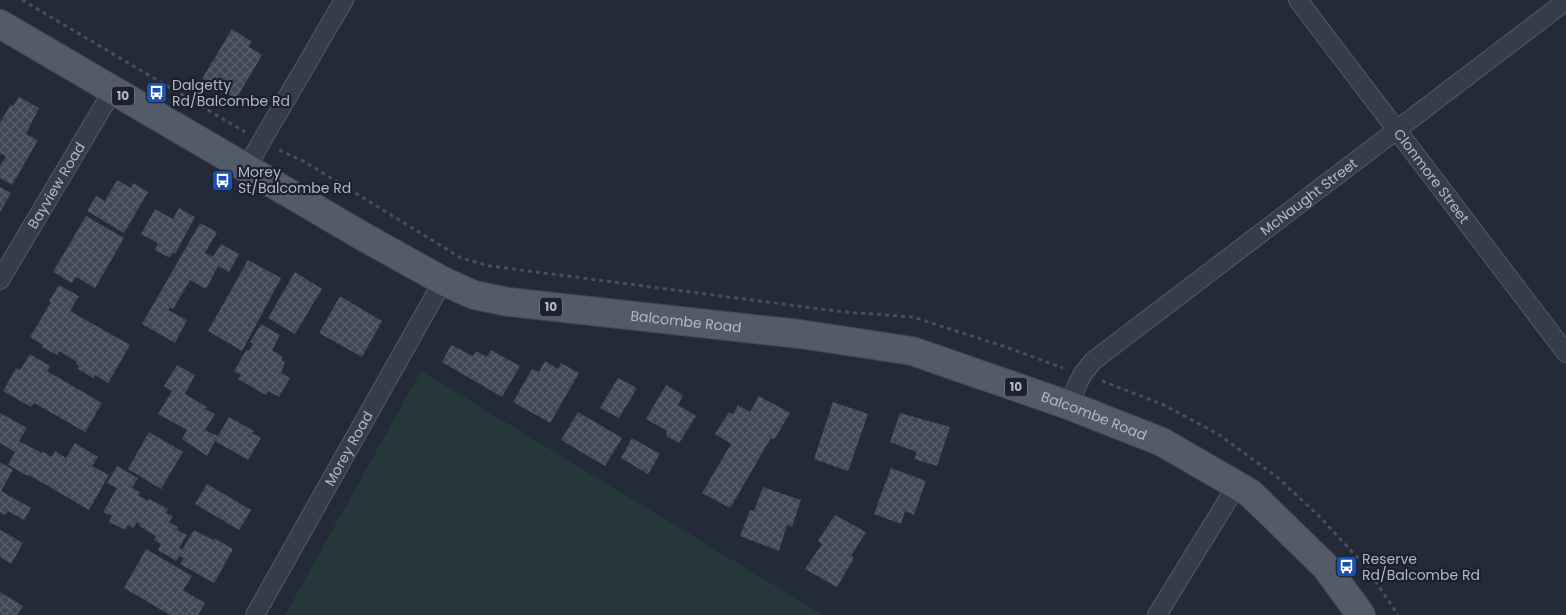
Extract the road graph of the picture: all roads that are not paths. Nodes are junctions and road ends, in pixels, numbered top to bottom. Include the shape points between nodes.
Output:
1 (344, 0) edge
2 (1298, 0) edge
3 (1566, 1) edge
4 (0, 24) edge
5 (113, 90) junction
6 (1397, 130) junction
7 (246, 168) junction
8 (6, 258) edge
9 (0, 280) edge
10 (443, 281) junction
11 (1566, 353) edge
12 (1068, 406) junction
13 (1237, 485) junction
14 (255, 615) edge
15 (1157, 615) edge
16 (1362, 615) edge

1 - 7 street
2 - 6 street, Clonmore Street
3 - 6 street, McNaught Street
4 - 5 main road, Balcombe Road / 10
5 - 7 main road, Balcombe Road / 10
5 - 8 street, Bayview Road
6 - 11 street, Clonmore Street
6 - 12 street, McNaught Street via 1093,361 1082,375
7 - 10 main road, Balcombe Road / 10
8 - 9 street, Bayview Road
10 - 12 main road, Balcombe Road / 10 via 474,295 500,301 800,334 912,351
10 - 14 street, Morey Road
12 - 13 main road, Balcombe Road / 10 via 1162,442
13 - 15 street
13 - 16 main road, Balcombe Road / 10 via 1250,493 1325,566

